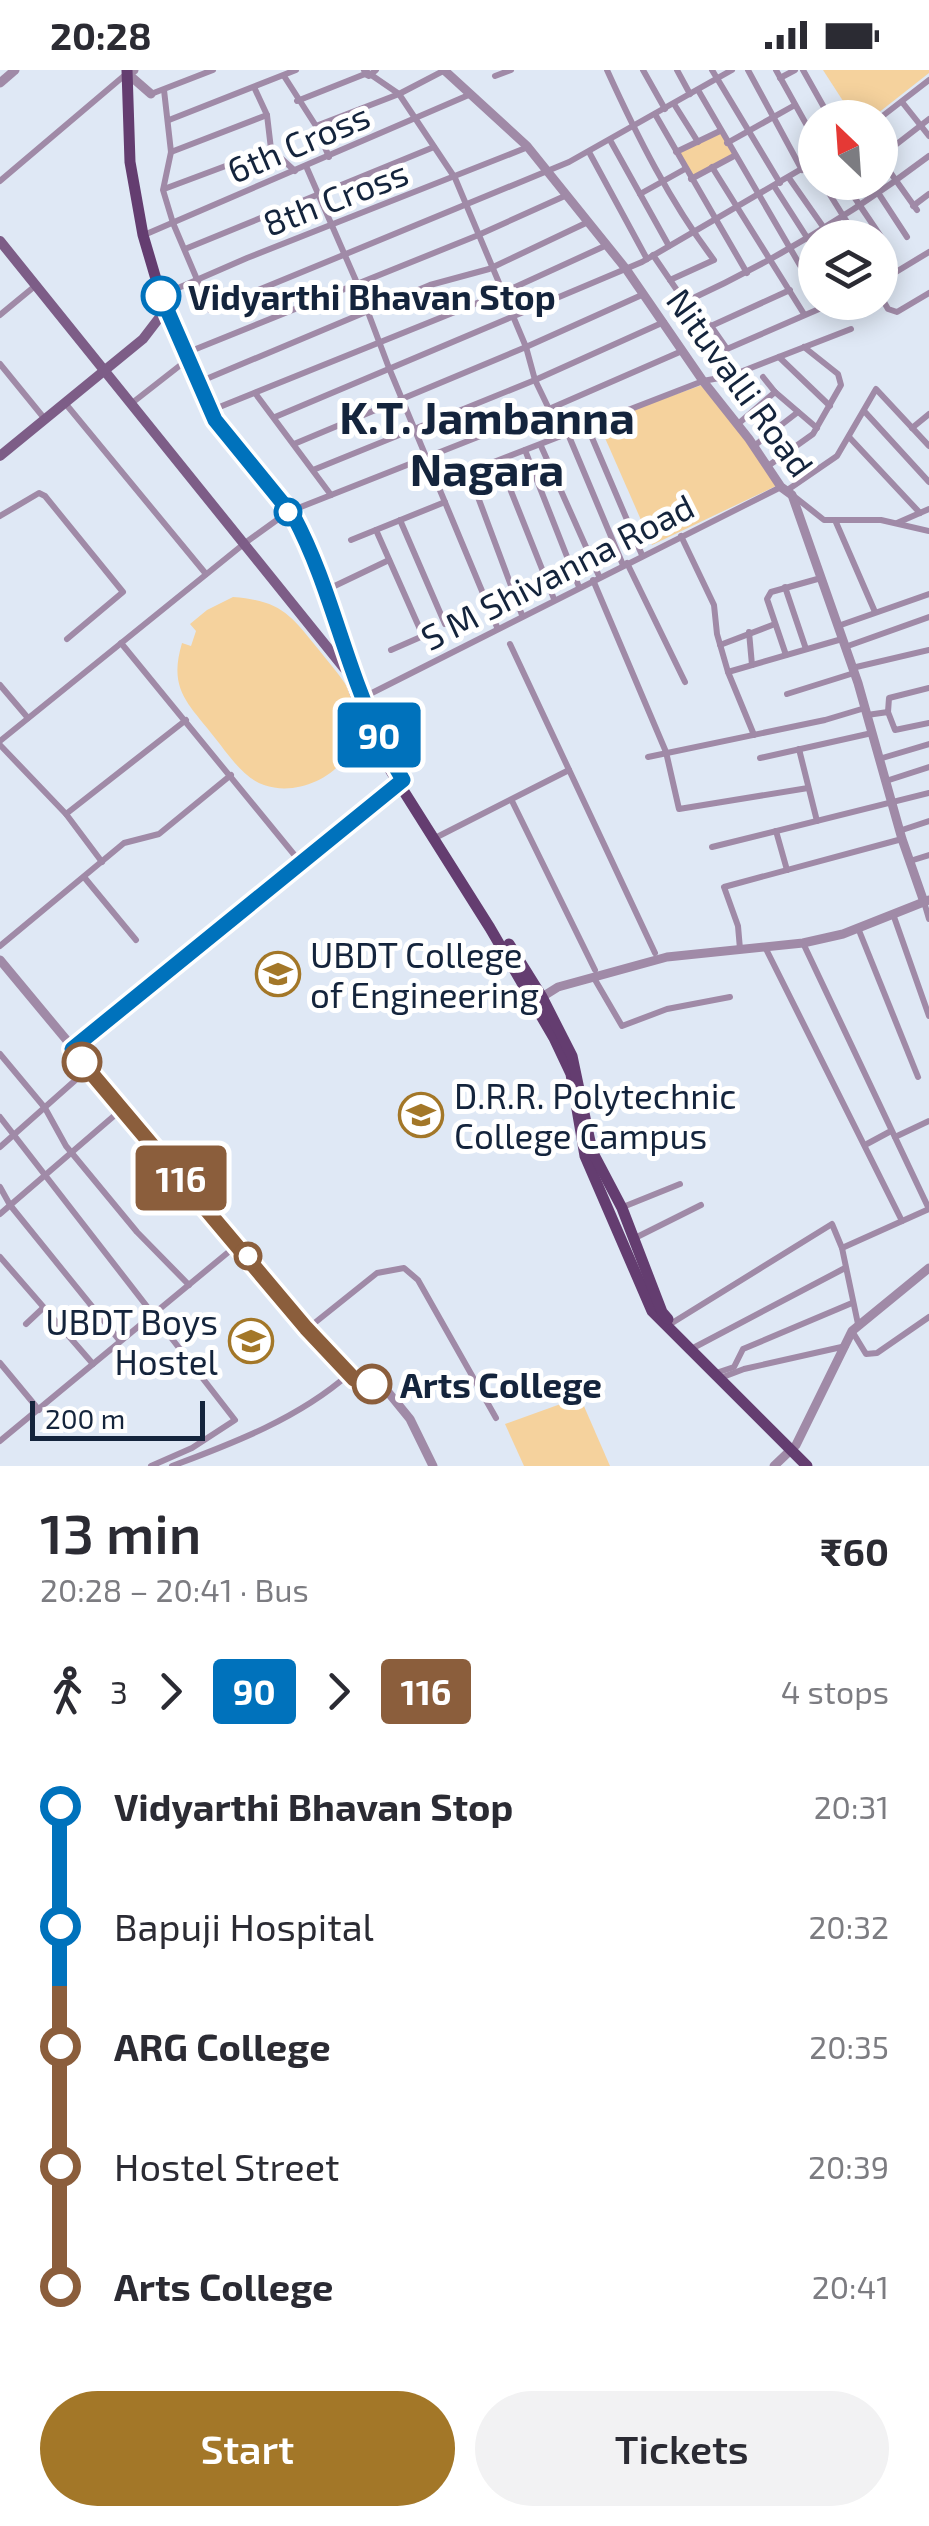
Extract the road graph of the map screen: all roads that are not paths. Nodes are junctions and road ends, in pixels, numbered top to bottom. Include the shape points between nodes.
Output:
1 (15, 70) edge
2 (213, 70) edge
3 (296, 70) edge
4 (376, 70) edge
5 (444, 70) edge
6 (511, 70) edge
7 (607, 70) edge
8 (643, 70) edge
9 (677, 70) edge
10 (712, 70) edge
11 (732, 70) edge
12 (748, 70) edge
13 (795, 70) edge
14 (803, 70) edge
15 (128, 71) edge
16 (366, 73) edge
17 (778, 74) edge
18 (284, 76) junction
19 (496, 76) dead end
20 (717, 79) junction
21 (929, 80) edge
22 (0, 83) edge
23 (254, 88) junction
24 (164, 90) junction
25 (694, 92) junction
26 (151, 94) joint
27 (399, 94) junction
28 (471, 94) junction
29 (820, 100) edge
30 (297, 102) junction
31 (902, 102) junction
32 (674, 104) junction
33 (795, 105) junction
34 (898, 105) edge
35 (664, 110) junction
36 (798, 110) edge
37 (655, 114) junction
38 (266, 116) junction
39 (773, 118) junction
40 (417, 119) junction
41 (929, 119) edge
42 (169, 120) junction
43 (920, 125) junction
44 (316, 126) junction
45 (633, 127) junction
46 (750, 130) junction
47 (720, 131) junction
48 (929, 136) edge
49 (610, 140) junction
50 (698, 142) junction
51 (727, 143) junction
52 (898, 143) edge
53 (434, 147) junction
54 (528, 147) junction
55 (271, 149) junction
56 (171, 152) junction
57 (589, 152) junction
58 (676, 152) junction
59 (734, 155) junction
60 (929, 156) edge
61 (329, 157) junction
62 (798, 163) edge
63 (306, 166) junction
64 (712, 167) junction
65 (686, 169) junction
66 (296, 171) junction
67 (548, 172) junction
68 (798, 172) edge
69 (455, 178) junction
70 (789, 178) junction
71 (691, 179) junction
72 (898, 180) edge
73 (0, 181) edge
74 (663, 181) junction
75 (777, 185) junction
76 (898, 185) edge
77 (163, 190) junction
78 (640, 194) junction
79 (929, 194) edge
80 (319, 195) junction
81 (567, 195) junction
82 (758, 196) junction
83 (833, 200) edge
84 (858, 200) edge
85 (870, 200) edge
86 (882, 200) edge
87 (467, 206) junction
88 (862, 206) junction
89 (736, 208) junction
90 (844, 217) junction
91 (713, 219) junction
92 (820, 220) edge
93 (839, 220) edge
94 (846, 220) edge
95 (871, 220) edge
96 (798, 221) edge
97 (173, 222) junction
98 (588, 222) junction
99 (332, 226) junction
100 (692, 232) junction
101 (143, 236) junction
102 (476, 236) junction
103 (906, 237) dead end
104 (0, 241) edge
105 (798, 243) edge
106 (607, 245) junction
107 (669, 246) junction
108 (788, 248) junction
109 (185, 249) junction
110 (929, 252) edge
111 (344, 256) junction
112 (650, 258) junction
113 (770, 260) junction
114 (798, 264) edge
115 (490, 268) junction
116 (626, 269) junction
117 (898, 271) edge
118 (747, 274) junction
119 (199, 279) junction
120 (670, 280) junction
121 (357, 283) junction
122 (36, 285) junction
123 (790, 290) junction
124 (929, 292) edge
125 (502, 293) junction
126 (644, 294) junction
127 (161, 296) junction
128 (685, 302) junction
129 (798, 304) edge
130 (166, 309) junction
131 (368, 310) junction
132 (898, 311) edge
133 (0, 315) edge
134 (798, 317) edge
135 (514, 319) junction
136 (664, 322) junction
137 (710, 326) junction
138 (851, 329) dead end
139 (379, 342) junction
140 (526, 347) junction
141 (804, 347) junction
142 (684, 350) junction
143 (186, 356) junction
144 (779, 357) junction
145 (0, 364) edge
146 (389, 368) junction
147 (104, 369) junction
148 (763, 377) dead end
149 (536, 380) junction
150 (199, 382) junction
151 (703, 382) junction
152 (255, 392) junction
153 (775, 392) junction
154 (402, 397) junction
155 (64, 402) junction
156 (132, 403) junction
157 (830, 406) junction
158 (550, 409) junction
159 (211, 410) junction
160 (798, 412) junction
161 (865, 412) junction
162 (929, 414) edge
163 (274, 417) junction
164 (44, 418) junction
165 (738, 424) junction
166 (587, 426) junction
167 (817, 428) junction
168 (912, 428) junction
169 (414, 430) junction
170 (568, 434) junction
171 (849, 437) junction
172 (294, 444) junction
173 (541, 446) junction
174 (754, 446) junction
175 (929, 446) edge
176 (2, 449) edge
177 (525, 450) junction
178 (426, 459) junction
179 (499, 461) junction
180 (768, 466) junction
181 (312, 470) junction
182 (469, 472) junction
183 (929, 482) edge
184 (437, 484) junction
185 (786, 491) junction
186 (330, 496) junction
187 (446, 502) junction
188 (929, 509) edge
189 (288, 512) junction
190 (920, 513) junction
191 (0, 516) edge
192 (400, 520) junction
193 (835, 520) junction
194 (896, 524) junction
195 (376, 530) junction
196 (929, 531) edge
197 (681, 536) junction
198 (351, 540) dead end
199 (244, 543) junction
200 (642, 555) junction
201 (389, 560) junction
202 (625, 564) junction
203 (206, 574) junction
204 (596, 578) junction
205 (821, 578) junction
206 (578, 587) junction
207 (786, 587) junction
208 (324, 590) junction
209 (929, 594) edge
210 (554, 598) junction
211 (874, 612) junction
212 (522, 614) junction
213 (929, 618) edge
214 (444, 624) dead end
215 (775, 624) junction
216 (838, 626) junction
217 (497, 627) junction
218 (748, 632) junction
219 (68, 638) dead end
220 (120, 643) junction
221 (844, 643) junction
222 (336, 644) junction
223 (510, 644) dead end
224 (720, 644) junction
225 (392, 650) dead end
226 (806, 650) junction
227 (929, 650) edge
228 (786, 656) junction
229 (752, 666) junction
230 (853, 670) junction
231 (728, 672) junction
232 (684, 682) dead end
233 (0, 685) edge
234 (929, 688) edge
235 (787, 694) dead end
236 (360, 699) junction
237 (866, 711) junction
238 (888, 712) junction
239 (28, 718) junction
240 (186, 720) junction
241 (929, 723) edge
242 (872, 733) junction
243 (754, 736) junction
244 (0, 743) edge
245 (929, 744) edge
246 (799, 750) junction
247 (666, 752) junction
248 (648, 757) dead end
249 (760, 758) dead end
250 (879, 759) junction
251 (929, 767) edge
252 (569, 770) junction
253 (231, 775) junction
254 (401, 782) junction
255 (886, 782) junction
256 (808, 788) junction
257 (929, 794) edge
258 (512, 801) junction
259 (892, 803) junction
260 (66, 814) junction
261 (817, 821) junction
262 (929, 821) edge
263 (776, 832) junction
264 (901, 835) junction
265 (436, 837) junction
266 (712, 847) dead end
267 (929, 854) edge
268 (910, 861) junction
269 (102, 862) junction
270 (301, 863) junction
271 (787, 870) junction
272 (84, 877) junction
273 (926, 901) edge
274 (893, 914) junction
275 (929, 920) edge
276 (858, 928) junction
277 (136, 940) dead end
278 (804, 943) junction
279 (0, 946) edge
280 (740, 948) junction
281 (765, 948) junction
282 (655, 952) dead end
283 (515, 962) junction
284 (1, 963) edge
285 (595, 974) junction
286 (542, 996) junction
287 (730, 997) dead end
288 (929, 1016) edge
289 (72, 1049) junction
290 (0, 1054) edge
291 (88, 1069) junction
292 (918, 1078) dead end
293 (45, 1108) junction
294 (122, 1109) junction
295 (0, 1118) edge
296 (929, 1121) edge
297 (893, 1134) junction
298 (14, 1135) junction
299 (865, 1145) junction
300 (0, 1147) edge
301 (73, 1152) junction
302 (43, 1176) junction
303 (680, 1184) dead end
304 (0, 1187) edge
305 (10, 1205) junction
306 (701, 1205) dead end
307 (622, 1208) junction
308 (929, 1209) edge
309 (0, 1214) edge
310 (902, 1221) junction
311 (634, 1238) junction
312 (238, 1246) junction
313 (842, 1248) junction
314 (0, 1257) edge
315 (845, 1268) junction
316 (929, 1268) edge
317 (189, 1285) junction
318 (852, 1303) junction
319 (44, 1308) junction
320 (155, 1314) junction
321 (929, 1318) edge
322 (672, 1323) junction
323 (26, 1324) dead end
324 (855, 1327) junction
325 (306, 1328) junction
326 (120, 1341) junction
327 (847, 1346) junction
328 (695, 1347) junction
329 (0, 1362) edge
330 (93, 1364) junction
331 (349, 1374) junction
332 (721, 1374) junction
333 (39, 1410) junction
334 (496, 1418) dead end
335 (0, 1442) edge
336 (793, 1448) junction
337 (151, 1466) edge
338 (172, 1466) edge
339 (433, 1466) edge
340 (774, 1466) edge
341 (808, 1466) edge
342 (817, 1466) edge

1 - 22 street
2 - 24 street
3 - 18 street
4 - 16 street
5 - 27 street
5 - 28 street, Nituvalli Road
6 - 19 street
7 - 45 street
8 - 35 street
9 - 25 street
10 - 20 street
11 - 20 street
12 - 39 street
13 - 17 street
14 - 29 street
15 - 26 street
15 - 73 street
15 - 101 main road via 130,162
16 - 27 street
16 - 30 street
17 - 33 street
18 - 23 street
18 - 30 street
20 - 25 street
20 - 46 street
21 - 31 street
23 - 38 street
23 - 42 street
24 - 26 street
24 - 42 street
25 - 32 street
25 - 47 street
27 - 40 street
27 - 44 street
28 - 40 street, 6th Cross
28 - 54 street, Nituvalli Road
30 - 44 street
31 - 34 street
31 - 43 street
32 - 35 street
32 - 50 street
33 - 36 street
33 - 39 street
35 - 37 street
37 - 45 street
37 - 58 street
38 - 55 street
38 - 56 street
39 - 46 street
39 - 62 street
40 - 53 street
40 - 61 street, 6th Cross
41 - 43 street
42 - 56 street
43 - 48 street
43 - 52 street
44 - 61 street
45 - 49 street
45 - 74 street
46 - 51 street
46 - 75 street
47 - 50 street
47 - 51 street
49 - 57 street
49 - 78 street
50 - 58 street
51 - 59 street
53 - 69 street
53 - 80 street
54 - 67 street, Nituvalli Road
54 - 69 street, 8th Cross
55 - 66 street
55 - 77 street
56 - 77 street
57 - 67 street
57 - 112 street
58 - 65 street
59 - 64 street
59 - 82 street
60 - 72 street
61 - 63 street, 6th Cross
63 - 66 street, 6th Cross
63 - 80 street
64 - 71 street
64 - 89 street
65 - 71 street
65 - 74 street
66 - 97 street, 6th Cross
67 - 81 street, Nituvalli Road
67 - 87 street
68 - 70 street
69 - 87 street
69 - 99 street, 8th Cross
70 - 75 street
70 - 92 street
71 - 91 street
74 - 78 street
74 - 100 street
75 - 82 street
75 - 96 street
76 - 79 street via 915,208
77 - 97 street
78 - 107 street
80 - 99 street
80 - 109 street
81 - 98 street, Nituvalli Road
81 - 102 street
82 - 89 street
82 - 108 street
83 - 90 street
84 - 88 street
85 - 88 street
86 - 103 street
87 - 102 street
87 - 111 street
88 - 90 street
88 - 95 street
89 - 91 street
89 - 113 street
90 - 93 street
90 - 94 street
91 - 100 street
91 - 118 street
97 - 101 street, 6th Cross
97 - 109 street
98 - 106 street, Nituvalli Road
98 - 115 street
99 - 111 street
99 - 119 street, 8th Cross
100 - 107 street
100 - 120 street via 714,260
101 - 127 main road
102 - 115 street
102 - 121 street
104 - 122 main road
105 - 108 street
106 - 116 street, Nituvalli Road
106 - 125 street
107 - 112 street
108 - 113 street
108 - 114 street
109 - 119 street
110 - 117 street
111 - 119 street via 210,310
111 - 121 street
112 - 116 street
112 - 120 street
113 - 118 street
113 - 123 street
115 - 125 street
115 - 131 street
116 - 126 street, Nituvalli Road
116 - 135 street
118 - 128 street
119 - 127 street, 8th Cross
120 - 128 street
121 - 131 street
121 - 143 street
122 - 133 street
122 - 147 main road
123 - 129 street
123 - 137 street
124 - 132 street
125 - 135 street
125 - 139 street
126 - 136 street, Nituvalli Road
126 - 140 street
127 - 130 main road
128 - 137 street
130 - 143 main road
130 - 147 main road via 143,339
131 - 139 street
131 - 150 street
134 - 137 street via 727,349
135 - 140 street
135 - 146 street
136 - 142 street, Nituvalli Road
136 - 149 street
138 - 141 street
139 - 146 street
139 - 152 street
140 - 149 street
140 - 154 street
141 - 144 street
141 - 157 street via 838,374 841,385
142 - 151 street, Nituvalli Road
142 - 158 street
143 - 150 main road
143 - 156 street
144 - 151 street
144 - 157 street
145 - 164 street
146 - 154 street
146 - 163 street
147 - 155 main road
147 - 156 main road
148 - 153 street
149 - 158 street
149 - 169 street
150 - 159 main road
151 - 165 street, Nituvalli Road
151 - 166 street
152 - 159 street
152 - 163 street
153 - 160 street
153 - 165 street
154 - 169 street
154 - 172 street
155 - 164 main road
155 - 203 street
156 - 199 main road
157 - 167 street
158 - 170 street
158 - 178 street
159 - 189 main road
160 - 167 street
160 - 174 street
161 - 168 street via 876,390
161 - 171 street, S M Shivanna Road
161 - 183 street
162 - 168 street
163 - 172 street
164 - 176 main road
165 - 174 street, Nituvalli Road
166 - 170 street
166 - 200 street
167 - 180 street
168 - 175 street
169 - 178 street
169 - 181 street
170 - 173 street
170 - 202 street
171 - 185 street, S M Shivanna Road via 837,456
171 - 190 street
172 - 181 street
173 - 177 street
173 - 204 street
174 - 180 street, Nituvalli Road
177 - 179 street
177 - 206 street
178 - 184 street
178 - 186 street
179 - 182 street
179 - 210 street
180 - 185 street, Nituvalli Road
181 - 186 street
182 - 184 street
182 - 212 street
184 - 187 street
185 - 193 street via 824,520
185 - 197 street, S M Shivanna Road
185 - 205 street, Nituvalli Road
186 - 189 street
187 - 192 street
187 - 217 street
188 - 190 street
189 - 199 street
189 - 208 main road
190 - 194 street
191 - 219 street via 31,495 45,496 122,592
192 - 195 street
192 - 214 street
193 - 194 street
193 - 211 street
194 - 196 street
195 - 198 street
195 - 201 street
197 - 200 street, S M Shivanna Road
197 - 224 street via 714,605
199 - 203 street
199 - 222 main road
200 - 202 street, S M Shivanna Road
201 - 208 street
201 - 225 street via 423,636
202 - 204 street, S M Shivanna Road
202 - 232 street
203 - 220 street
204 - 206 street, S M Shivanna Road
204 - 247 street
205 - 207 street
205 - 216 street, Nituvalli Road
206 - 210 street, S M Shivanna Road
207 - 215 street via 767,599
207 - 226 street
208 - 222 main road
209 - 211 street
210 - 212 street, S M Shivanna Road
211 - 216 street
212 - 217 street, S M Shivanna Road
213 - 221 street
215 - 218 street
215 - 228 street
216 - 221 street, Nituvalli Road
217 - 236 street, S M Shivanna Road
218 - 224 street
218 - 229 street
220 - 239 street
220 - 240 street
221 - 226 street
221 - 230 street, Nituvalli Road
222 - 236 main road
222 - 236 main road
223 - 252 street
224 - 231 street
226 - 228 street
227 - 230 street
228 - 229 street
229 - 231 street
230 - 235 street
230 - 237 street, Nituvalli Road
231 - 243 street
233 - 239 street
234 - 238 street via 889,698
236 - 254 main road
237 - 238 street
237 - 242 street, Nituvalli Road
237 - 243 street
238 - 241 street via 895,730
239 - 244 street
240 - 253 street
240 - 260 street
242 - 246 street
242 - 250 street, Nituvalli Road
243 - 247 street
244 - 260 street
245 - 250 street
246 - 249 street
246 - 256 street
247 - 248 street
247 - 256 street via 679,809
250 - 255 street, Nituvalli Road
251 - 255 street
252 - 258 street
252 - 282 street
253 - 269 street via 158,834 124,843
253 - 270 street
254 - 265 main road
254 - 270 street
255 - 259 street, Nituvalli Road
256 - 261 street
257 - 259 street
258 - 265 street
258 - 285 street
259 - 261 street
259 - 264 street, Nituvalli Road
260 - 269 street
261 - 263 street
262 - 264 street
263 - 266 street
263 - 271 street
264 - 268 street, Nituvalli Road
264 - 271 street
265 - 283 main road
267 - 268 street
268 - 273 street, Nituvalli Road
269 - 272 street
270 - 289 street
271 - 280 street via 724,887
272 - 277 street
272 - 279 street
273 - 274 street
273 - 275 street
274 - 276 street
274 - 288 street
276 - 278 street
276 - 292 street
278 - 281 street
278 - 297 street
280 - 281 street
280 - 285 street
281 - 299 street
283 - 286 main road
283 - 336 main road via 571,1074 585,1156 652,1311
284 - 289 street
285 - 286 street
285 - 287 street via 622,1026
286 - 307 main road via 572,1056 592,1151
289 - 291 street
290 - 293 street
291 - 293 street
291 - 294 street
293 - 298 street
293 - 301 street
294 - 301 street
294 - 312 street
295 - 298 street
296 - 297 street
297 - 299 street
297 - 308 street
298 - 300 street
298 - 302 street
299 - 310 street
301 - 302 street
301 - 317 street
302 - 305 street
302 - 320 street
303 - 307 street
304 - 305 street
305 - 309 street
305 - 326 street
306 - 311 street
307 - 311 main road
308 - 310 street
310 - 313 street
311 - 322 main road
312 - 317 street
312 - 325 street
313 - 315 street
313 - 322 street via 832,1224
314 - 319 street
315 - 318 street
315 - 328 street
316 - 324 street
317 - 320 street
318 - 324 street
318 - 332 street via 743,1349
319 - 323 street
319 - 330 street
320 - 326 street
320 - 337 street via 235,1420
321 - 324 street via 877,1353 866,1354
322 - 328 main road
324 - 327 street
325 - 331 street
325 - 334 street via 377,1273 404,1268 418,1280
326 - 330 street
327 - 332 street
327 - 336 street
328 - 332 main road
329 - 333 street
330 - 333 street
331 - 338 street via 262,1429
331 - 339 street via 388,1392
332 - 336 main road
333 - 335 street
336 - 340 street
336 - 341 main road
336 - 342 main road

